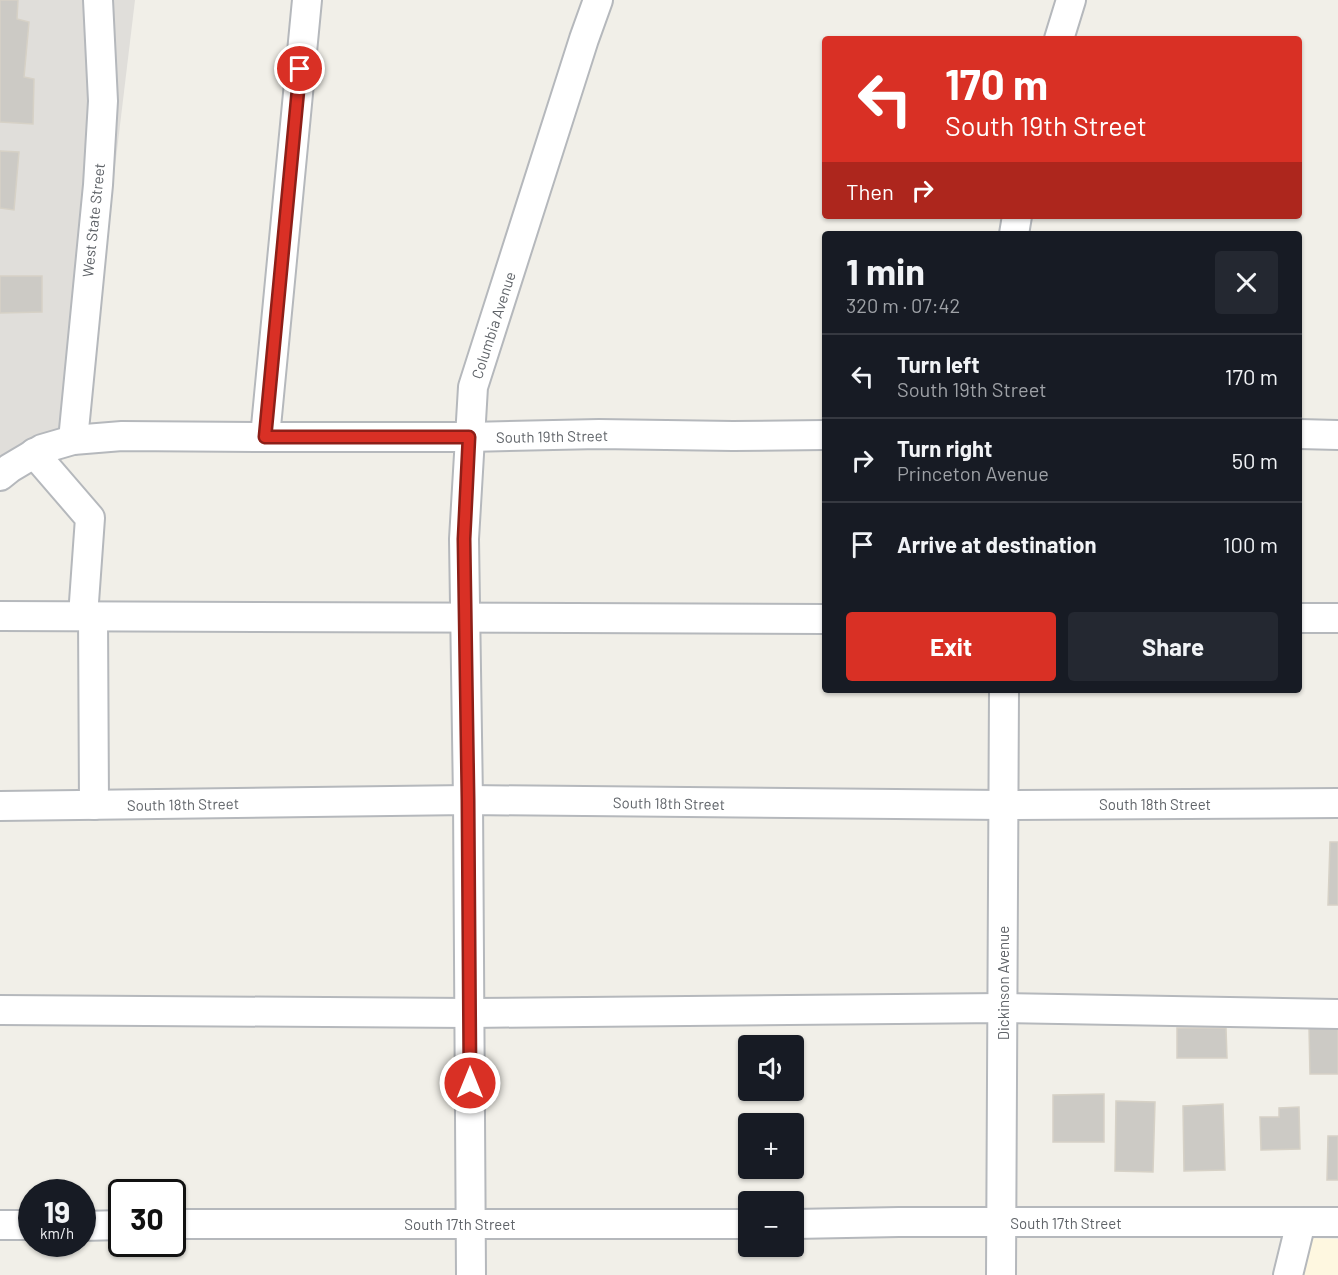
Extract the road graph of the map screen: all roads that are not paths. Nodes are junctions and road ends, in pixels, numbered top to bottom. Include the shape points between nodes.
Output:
1 (98, 0) edge
2 (307, 0) edge
3 (598, 0) edge
4 (1071, 0) edge
5 (1060, 36) edge
6 (1302, 434) edge
7 (822, 435) edge
8 (1338, 435) edge
9 (265, 437) junction
10 (469, 437) junction
11 (73, 440) junction
12 (34, 453) junction
13 (0, 476) edge
14 (0, 616) edge
15 (88, 616) junction
16 (464, 617) junction
17 (1302, 618) edge
18 (1338, 618) edge
19 (822, 619) edge
20 (1004, 693) edge
21 (468, 800) junction
22 (1338, 803) edge
23 (94, 805) junction
24 (1003, 805) junction
25 (0, 806) edge
26 (1004, 1008) junction
27 (0, 1010) edge
28 (470, 1013) junction
29 (1338, 1014) edge
30 (1301, 1222) junction
31 (1338, 1222) edge
32 (1000, 1223) junction
33 (0, 1224) edge
34 (186, 1224) edge
35 (470, 1224) junction
36 (738, 1224) edge
37 (804, 1224) edge
38 (18, 1225) edge
39 (471, 1275) edge
40 (1001, 1275) edge
41 (1288, 1275) edge

1 - 11 street, West State Street via 103,101
2 - 9 street
3 - 10 street, Columbia Avenue via 473,387
4 - 5 street
6 - 8 street
7 - 10 street, South 19th Street
9 - 10 street, South 19th Street
9 - 11 street, South 19th Street via 122,436
10 - 16 street, Columbia Avenue
11 - 12 street, South 19th Street
12 - 13 street, South 19th Street
12 - 15 street via 90,518
14 - 15 street
15 - 16 street
15 - 23 street
16 - 19 street
16 - 21 street, Columbia Avenue
17 - 18 street
20 - 24 street, Dickinson Avenue
21 - 23 street, South 18th Street
21 - 24 street, South 18th Street
21 - 28 street, Columbia Avenue
22 - 24 street, South 18th Street
23 - 25 street, South 18th Street
24 - 26 street, Dickinson Avenue
26 - 28 street
26 - 29 street
26 - 32 street, Dickinson Avenue
27 - 28 street
28 - 35 street, Columbia Avenue
30 - 31 street, South 17th Street
30 - 32 street, South 17th Street
30 - 41 street
32 - 37 street, South 17th Street
32 - 40 street, Dickinson Avenue
33 - 38 street
34 - 35 street, South 17th Street
35 - 36 street, South 17th Street
35 - 39 street, Columbia Avenue

